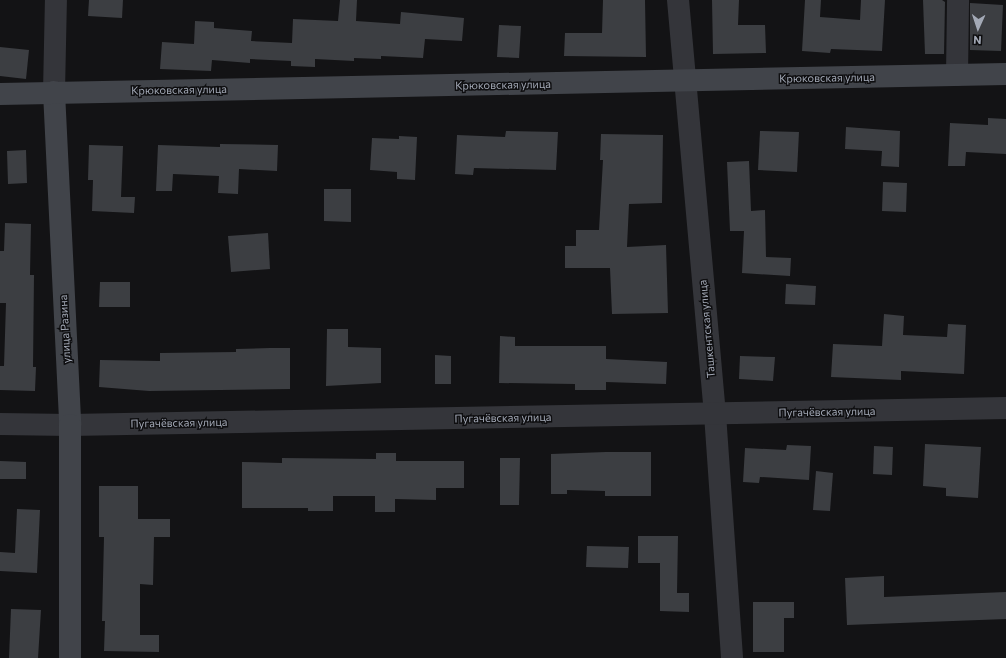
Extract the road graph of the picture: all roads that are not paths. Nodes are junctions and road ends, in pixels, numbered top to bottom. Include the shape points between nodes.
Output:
1 (56, 0) edge
2 (678, 0) edge
3 (958, 0) edge
4 (1006, 74) edge
5 (957, 76) junction
6 (684, 81) junction
7 (54, 92) junction
8 (0, 94) edge
9 (1006, 408) edge
10 (715, 414) junction
11 (0, 424) edge
12 (70, 425) junction
13 (70, 658) edge
14 (732, 658) edge

1 - 7 street, улица Разина
2 - 6 street, Ташкентская улица
3 - 5 street
4 - 5 street, Крюковская улица
5 - 6 street, Крюковская улица
6 - 7 street, Крюковская улица
6 - 10 street, Ташкентская улица
7 - 8 street, Крюковская улица
7 - 12 street, улица Разина
9 - 10 street, Пугачёвская улица
10 - 12 street, Пугачёвская улица
10 - 14 street, Ташкентская улица
11 - 12 street, Пугачёвская улица
12 - 13 street, улица Разина

